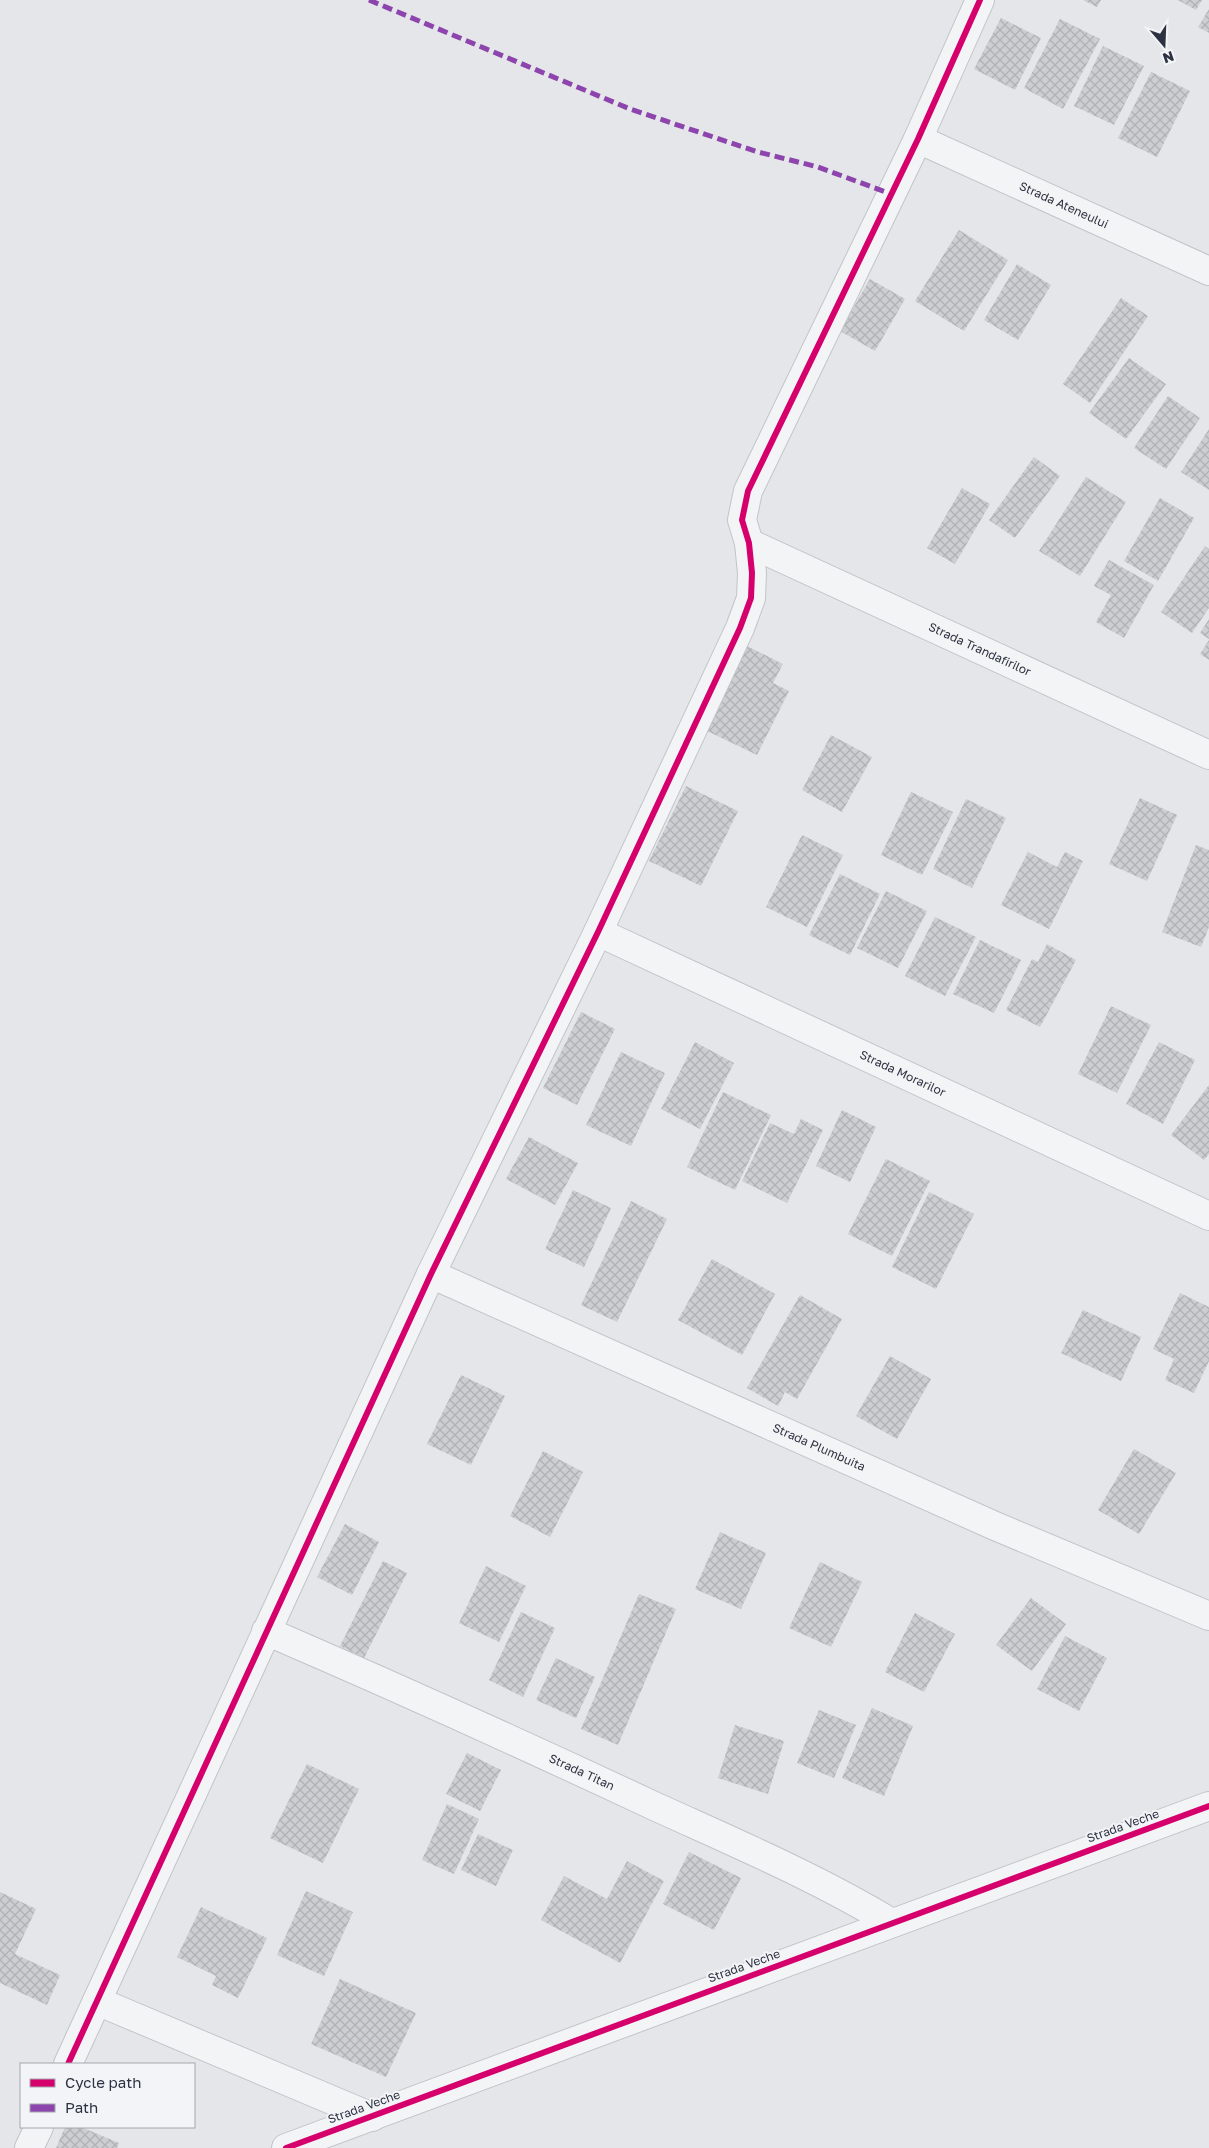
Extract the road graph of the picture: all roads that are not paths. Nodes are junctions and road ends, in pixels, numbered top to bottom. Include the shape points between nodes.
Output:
1 (980, 0) edge
2 (918, 139) junction
3 (1209, 271) edge
4 (749, 543) junction
5 (1209, 755) edge
6 (598, 932) junction
7 (1209, 1216) edge
8 (432, 1274) junction
9 (1209, 1616) edge
10 (266, 1631) junction
11 (1209, 1806) edge
12 (892, 1923) junction
13 (97, 2001) junction
14 (68, 2063) edge
15 (372, 2117) junction
16 (39, 2128) edge
17 (29, 2148) edge
18 (286, 2148) edge

1 - 2 street
2 - 3 street, Strada Ateneului
2 - 4 street via 748,492 742,520
4 - 5 street, Strada Trandafirilor
4 - 6 street via 751,598 740,628
6 - 7 street, Strada Morarilor
6 - 8 street
8 - 9 street, Strada Plumbuita via 994,1526
8 - 10 street
10 - 12 street, Strada Titan via 433,1702 844,1894
10 - 13 street
11 - 12 street, Strada Veche
12 - 15 street, Strada Veche
13 - 14 street
13 - 15 street
15 - 18 street, Strada Veche
16 - 17 street

